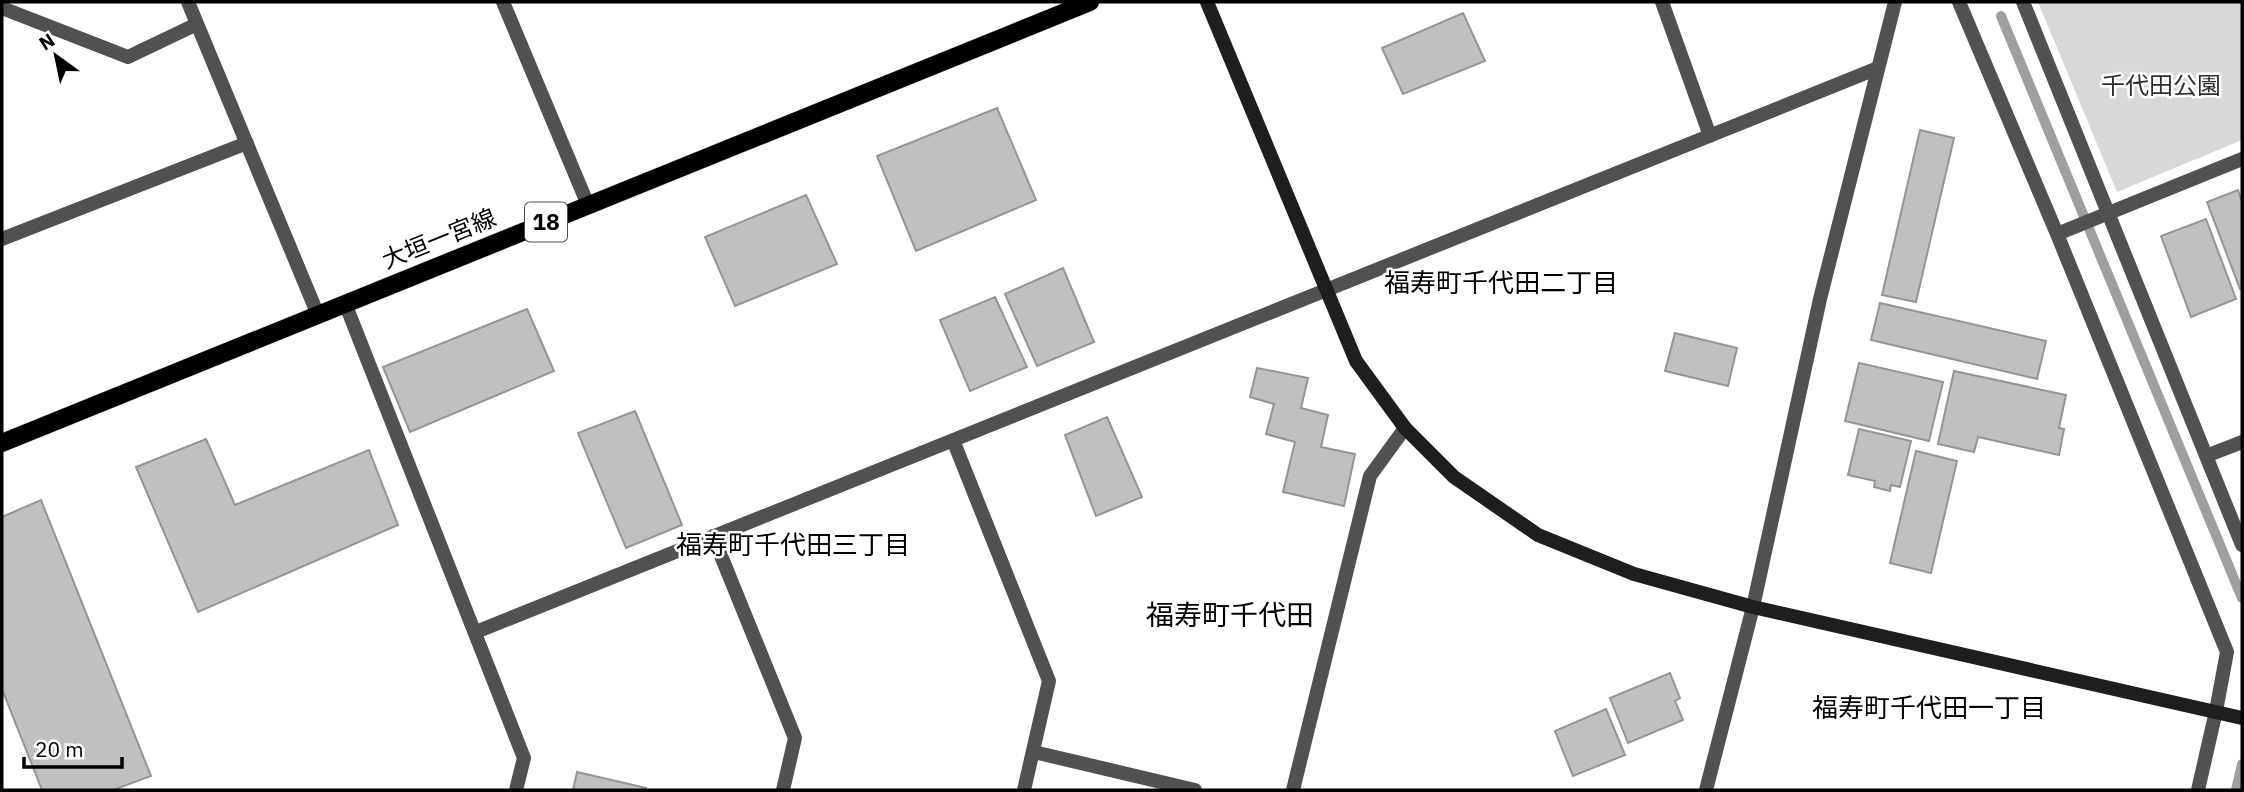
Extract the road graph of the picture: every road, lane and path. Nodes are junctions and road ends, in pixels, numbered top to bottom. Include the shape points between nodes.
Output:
1 (188, 2) edge
2 (503, 2) edge
3 (1090, 2) edge
4 (1207, 2) edge
5 (1662, 2) edge
6 (1895, 2) edge
7 (1959, 2) edge
8 (2023, 2) edge
9 (2, 8) edge
10 (197, 24) junction
11 (1878, 68) junction
12 (1710, 136) junction
13 (247, 143) junction
14 (2242, 159) edge
15 (588, 205) junction
16 (2106, 215) junction
17 (2057, 234) junction
18 (2, 239) edge
19 (1325, 290) junction
20 (345, 303) junction
21 (318, 315) junction
22 (1405, 429) junction
23 (953, 440) junction
24 (2242, 442) edge
25 (2, 443) edge
26 (2206, 456) junction
27 (713, 536) junction
28 (2242, 545) edge
29 (1752, 607) junction
30 (476, 632) junction
31 (2222, 713) junction
32 (2242, 718) edge
33 (1034, 752) junction
34 (516, 790) edge
35 (783, 790) edge
36 (1024, 790) edge
37 (1195, 790) edge
38 (1293, 790) edge
39 (1706, 790) edge
40 (2198, 790) edge

1 - 10 street
2 - 15 street
3 - 15 main road, 大垣一宮線 / 18
4 - 19 street
5 - 12 street
6 - 11 street
7 - 17 street
8 - 16 street
9 - 10 street via 128,57
10 - 13 street
11 - 12 street
11 - 29 street via 1820,299
12 - 19 street
13 - 18 street
13 - 21 street
14 - 16 street
15 - 20 main road, 大垣一宮線 / 18
16 - 17 street
16 - 26 street
17 - 31 street via 2227,652
19 - 22 street via 1356,361
19 - 23 street
20 - 21 main road, 大垣一宮線 / 18
20 - 30 street
21 - 25 main road, 大垣一宮線 / 18
22 - 29 street via 1454,477 1538,535 1634,574
22 - 38 street via 1370,476
23 - 27 street
23 - 33 street via 1049,681
24 - 26 street
26 - 28 street
27 - 30 street
27 - 35 street via 795,738
29 - 31 street
29 - 39 street
30 - 34 street via 524,758
31 - 32 street
31 - 40 street
33 - 36 street
33 - 37 street

